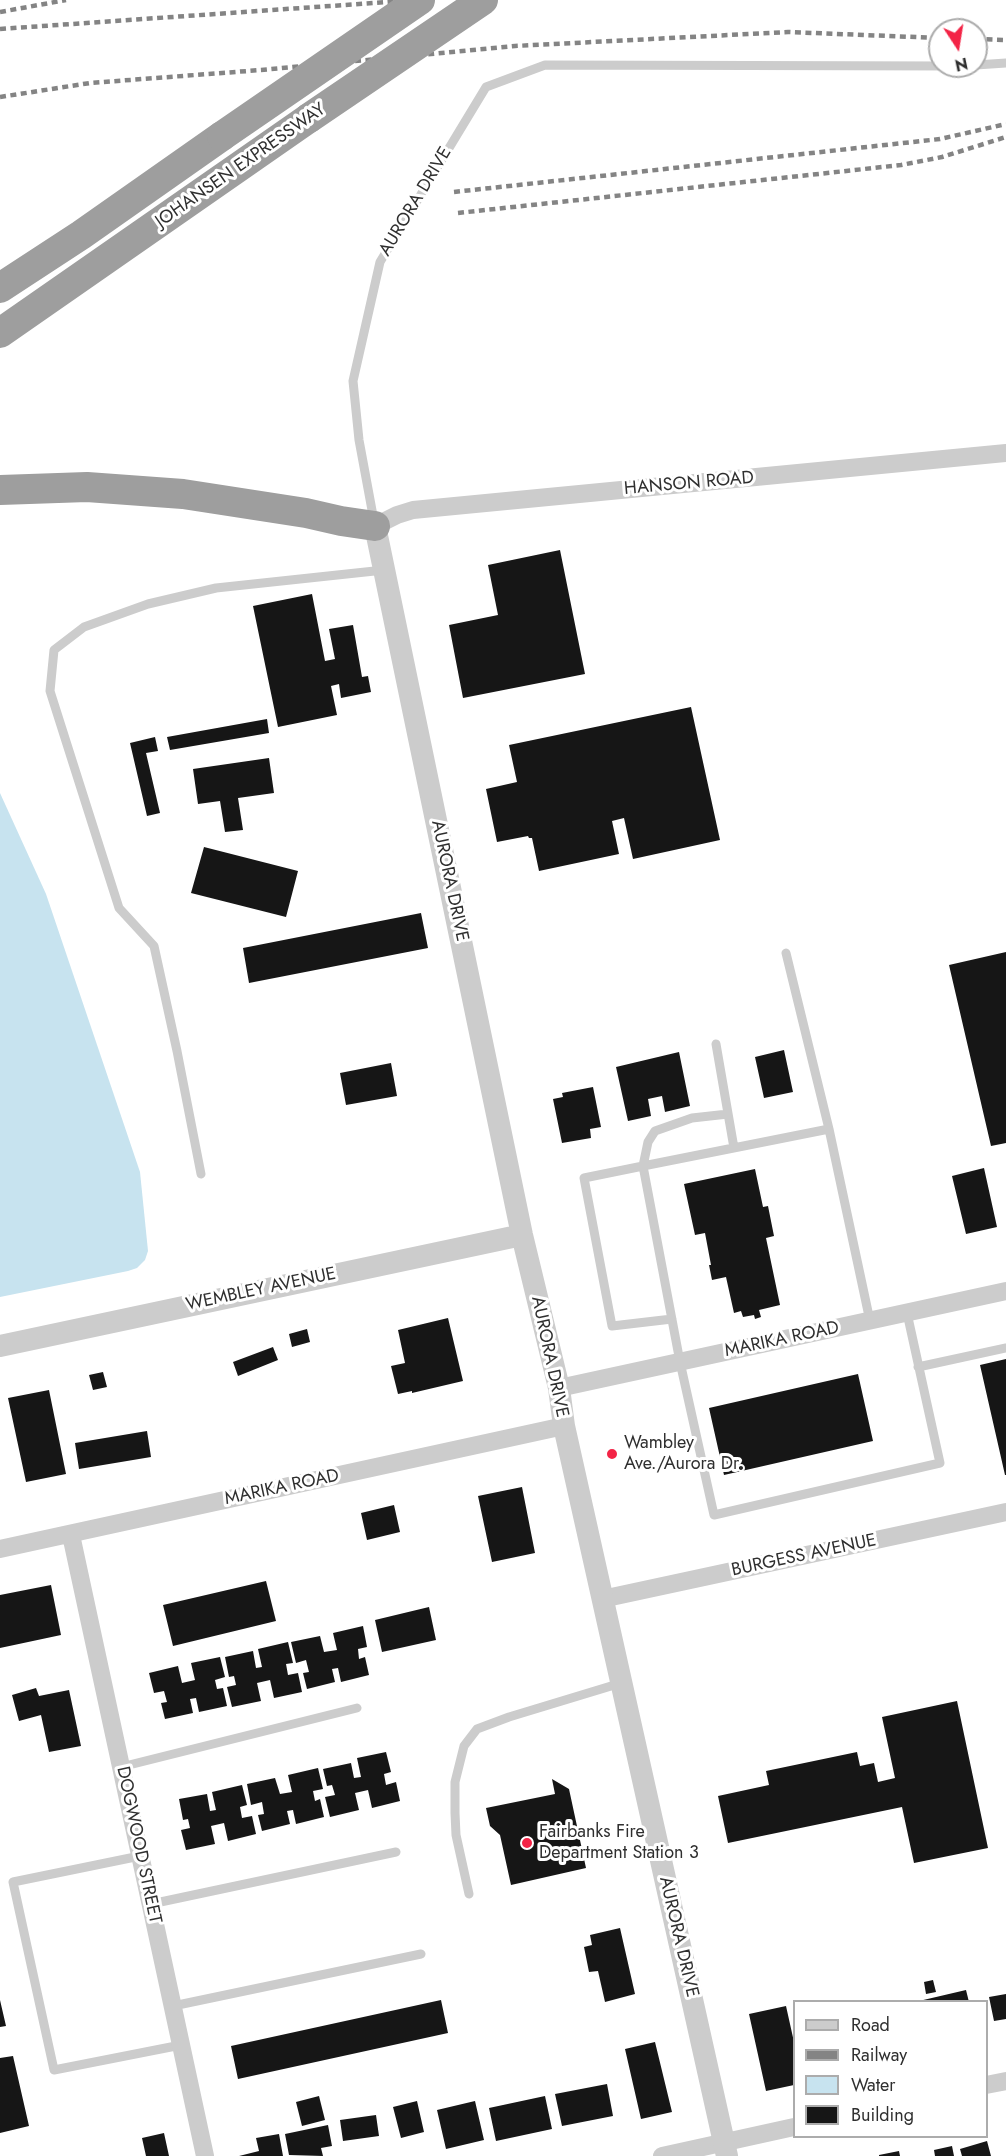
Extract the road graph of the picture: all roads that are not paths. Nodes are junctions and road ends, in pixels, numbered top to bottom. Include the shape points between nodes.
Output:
1 (420, 0) edge
2 (483, 0) edge
3 (1006, 63) edge
4 (988, 64) edge
5 (928, 66) edge
6 (0, 288) edge
7 (0, 333) edge
8 (1006, 453) edge
9 (0, 490) edge
10 (375, 526) junction
11 (384, 570) junction
12 (786, 953) dead end
13 (716, 1044) dead end
14 (728, 1114) junction
15 (829, 1129) junction
16 (734, 1148) junction
17 (643, 1166) junction
18 (201, 1174) dead end
19 (522, 1235) junction
20 (1006, 1291) edge
21 (907, 1313) junction
22 (672, 1319) junction
23 (870, 1321) junction
24 (0, 1346) edge
25 (1006, 1348) edge
26 (680, 1362) junction
27 (918, 1367) junction
28 (559, 1388) junction
29 (564, 1426) junction
30 (1006, 1512) edge
31 (71, 1535) junction
32 (0, 1549) edge
33 (602, 1599) junction
34 (621, 1683) junction
35 (357, 1708) dead end
36 (121, 1767) junction
37 (396, 1852) dead end
38 (140, 1856) junction
39 (469, 1894) dead end
40 (151, 1904) junction
41 (421, 1954) dead end
42 (173, 2006) junction
43 (181, 2045) junction
44 (1006, 2081) edge
45 (988, 2085) edge
46 (793, 2128) edge
47 (726, 2149) edge
48 (205, 2156) edge
49 (662, 2156) edge

1 - 6 highway, JOHANSEN EXPRESSWAY, bridge
2 - 7 highway, JOHANSEN EXPRESSWAY, bridge
3 - 4 lane
5 - 10 lane, AURORA DRIVE via 545,65 486,87 380,262 353,381
8 - 10 street, HANSON ROAD via 413,510
9 - 10 highway via 87,487 183,494
10 - 11 street, AURORA DRIVE
11 - 18 lane via 216,588 148,604 84,627 54,650 50,691 119,908 154,946
11 - 19 street, AURORA DRIVE
12 - 15 lane
13 - 14 lane
14 - 16 lane
14 - 17 lane via 692,1118 655,1131 648,1142
15 - 16 lane
15 - 23 lane
16 - 17 lane
17 - 22 lane
17 - 22 lane via 584,1179 612,1326
19 - 24 street, WEMBLEY AVENUE
19 - 28 street, AURORA DRIVE
20 - 21 street, MARIKA ROAD
21 - 23 street, MARIKA ROAD
21 - 27 lane
22 - 26 lane
23 - 26 street, MARIKA ROAD
25 - 27 lane
26 - 27 lane via 714,1515 940,1463
26 - 28 street, MARIKA ROAD
28 - 29 street, AURORA DRIVE
29 - 31 street, MARIKA ROAD
29 - 33 street, AURORA DRIVE
30 - 33 street, BURGESS AVENUE
31 - 32 street, MARIKA ROAD
31 - 36 street, DOGWOOD STREET
33 - 34 street, AURORA DRIVE
34 - 39 lane via 477,1729 464,1746 455,1782 455,1813
34 - 47 street, AURORA DRIVE
35 - 36 lane
36 - 38 street, DOGWOOD STREET
37 - 40 lane
38 - 40 street, DOGWOOD STREET
38 - 43 lane via 13,1882 54,2070
40 - 42 street, DOGWOOD STREET
41 - 42 lane
42 - 43 street, DOGWOOD STREET
43 - 48 street, DOGWOOD STREET
44 - 45 street
46 - 47 street
47 - 49 street

